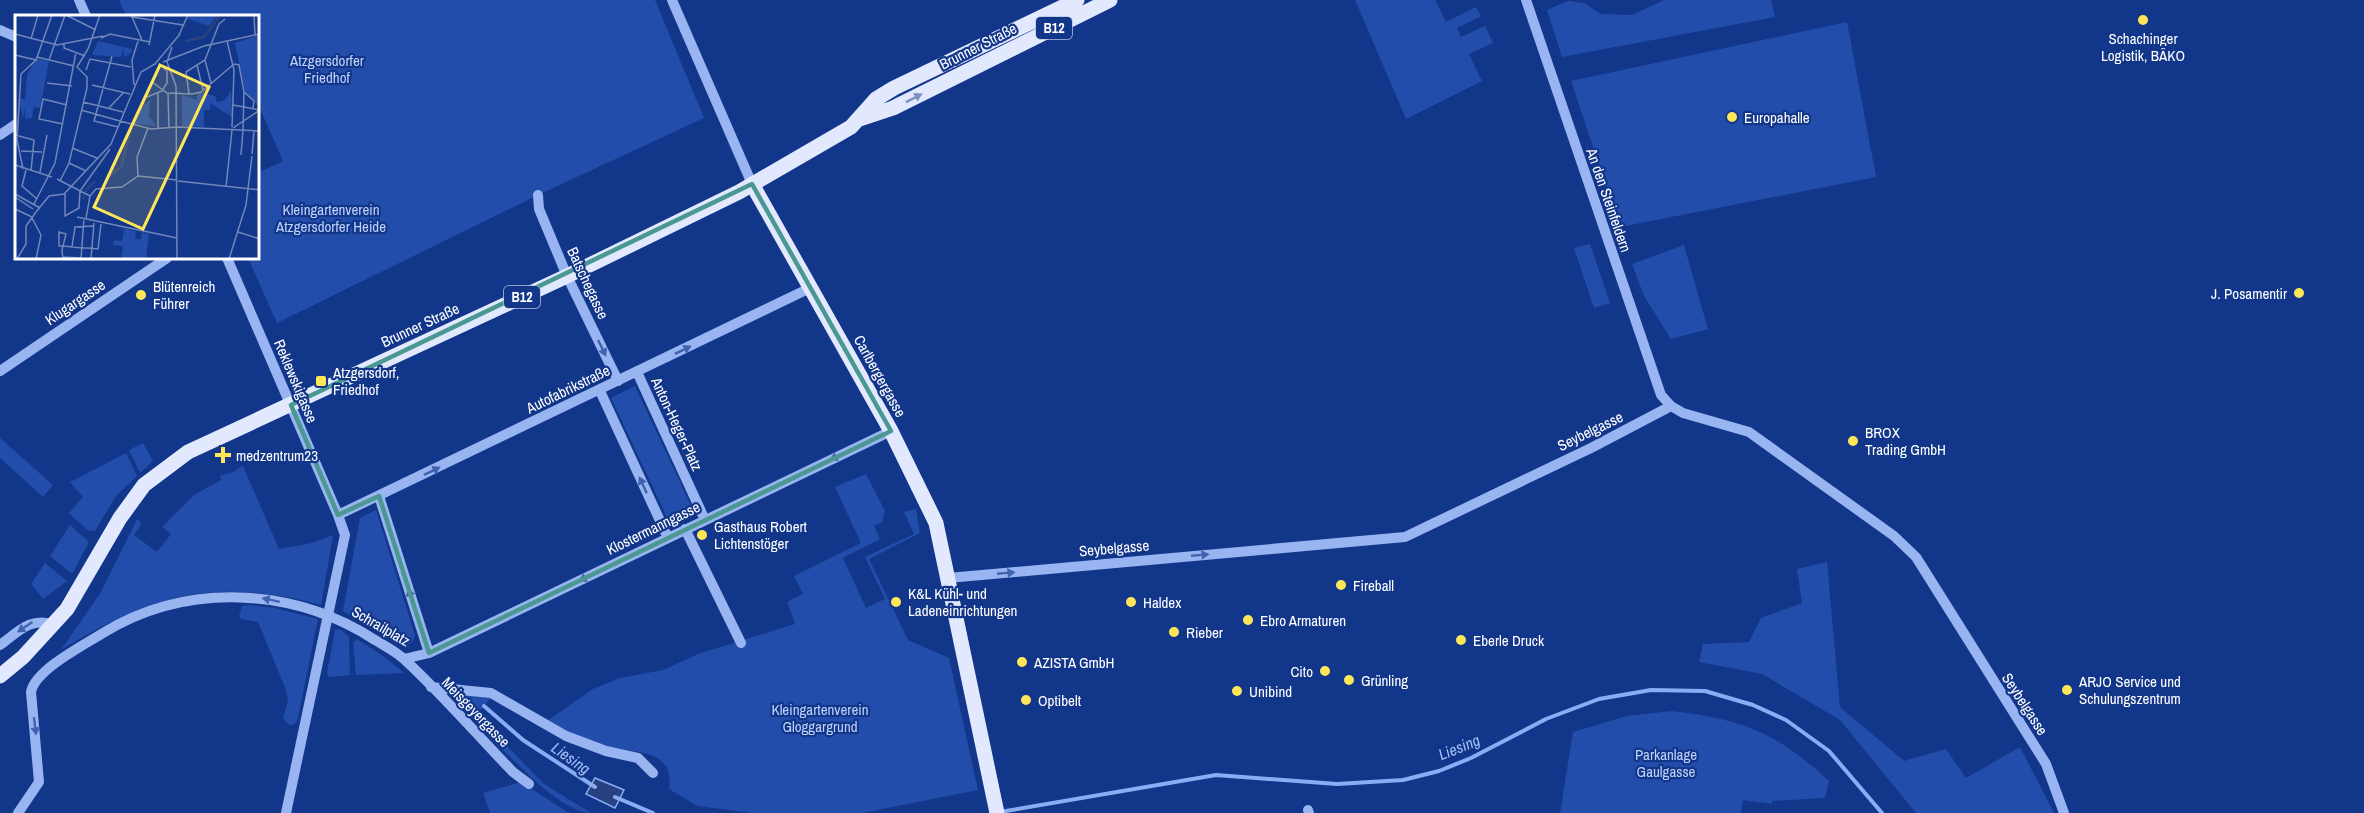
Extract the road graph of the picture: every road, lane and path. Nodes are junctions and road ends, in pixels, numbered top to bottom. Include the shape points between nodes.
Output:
1 (79, 0) edge
2 (672, 0) edge
3 (1077, 0) edge
4 (1110, 0) edge
5 (1526, 0) edge
6 (86, 15) edge
7 (0, 30) edge
8 (15, 37) edge
9 (860, 119) junction
10 (15, 125) edge
11 (0, 135) edge
12 (752, 184) junction
13 (538, 195) dead end
14 (164, 260) edge
15 (228, 260) edge
16 (567, 276) junction
17 (810, 288) junction
18 (0, 371) edge
19 (637, 372) junction
20 (618, 381) junction
21 (600, 391) junction
22 (291, 405) junction
23 (1671, 406) junction
24 (891, 431) junction
25 (379, 496) junction
26 (338, 515) junction
27 (705, 520) junction
28 (685, 529) junction
29 (668, 538) junction
30 (948, 578) junction
31 (328, 614) junction
32 (54, 625) junction
33 (741, 643) dead end
34 (0, 645) edge
35 (429, 653) junction
36 (404, 659) junction
37 (0, 676) edge
38 (431, 687) junction
39 (653, 773) dead end
40 (529, 784) dead end
41 (18, 813) edge
42 (286, 813) edge
43 (997, 813) edge
44 (2064, 813) edge

1 - 6 street
2 - 12 street, Carlbergergasse
3 - 9 main road, Brunner Straße / B12 via 894,88 876,99
9 -> 4 main road, Brunner Straße / B12 via 893,108
5 - 23 street, An den Steinfeldern via 1661,395
7 - 8 street
9 - 12 main road, Brunner Straße / B12
10 - 11 street
12 - 16 main road, Brunner Straße / B12
12 - 17 main road, Carlbergergasse
13 - 16 street, Batschegasse via 539,209
14 - 18 street, Klugargasse
15 - 22 street, Reklewskigasse
16 -> 20 street, Batschegasse
16 - 22 main road, Brunner Straße / B12
19 -> 17 street, Autofabrikstraße
17 - 24 main road, Carlbergergasse
19 - 20 street, Autofabrikstraße
19 - 27 street, Anton-Heger-Platz
20 - 21 street, Autofabrikstraße
25 -> 21 street, Autofabrikstraße
29 -> 21 street
22 - 26 street, Reklewskigasse
22 - 32 main road, Brunner Straße / B12 via 188,452 152,477 120,518 84,584
30 -> 23 street, Seybelgasse via 1405,537
23 - 44 street, Seybelgasse via 1749,432 1894,536 1916,557 2046,764
24 -> 27 street, Klostermanngasse
24 - 30 main road, Carlbergergasse via 936,523
25 - 26 street, Autofabrikstraße
35 -> 25 street, Schrailplatz
26 - 31 street, Schrailplatz via 345,535
27 - 28 street, Klostermanngasse
28 - 29 street, Klostermanngasse
28 - 33 street
29 -> 35 street, Klostermanngasse
30 - 43 main road, Carlbergergasse
31 - 36 street, Schrailplatz via 351,624
31 -> 41 street via 262,598 185,601 124,622 67,656 32,684 39,782
31 - 42 street
32 -> 34 street via 32,621
32 - 37 main road, Brunner Straße / B12
35 - 36 street, Schrailplatz
36 - 38 street, Meisgeyergasse
38 - 39 street via 491,693 566,736 638,758
38 - 40 street, Meisgeyergasse

